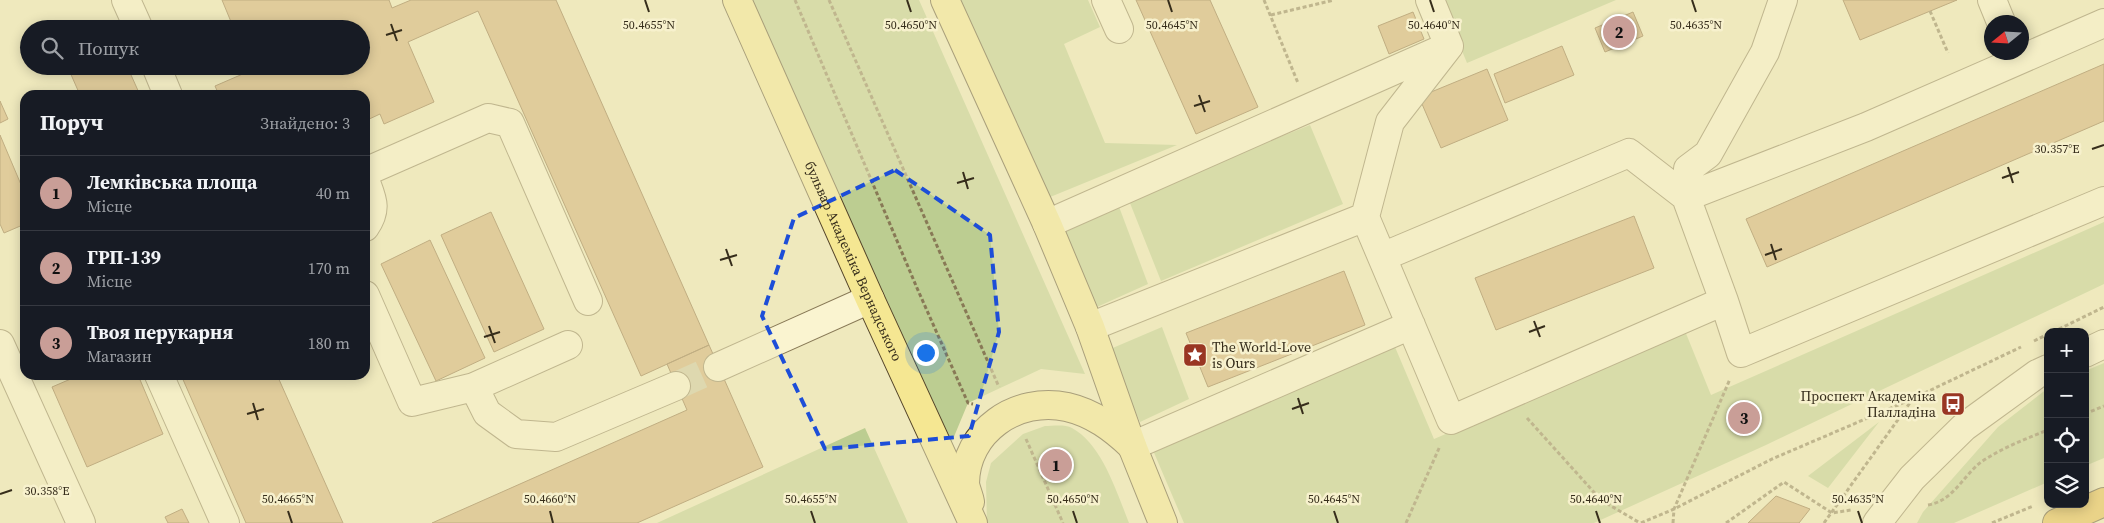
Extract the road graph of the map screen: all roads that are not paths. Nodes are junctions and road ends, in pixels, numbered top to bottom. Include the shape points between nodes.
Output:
1 (126, 0) edge
2 (737, 0) edge
3 (945, 0) edge
4 (1106, 0) edge
5 (1430, 0) edge
6 (1783, 0) edge
7 (1992, 0) edge
8 (1998, 15) edge
9 (135, 20) edge
10 (2104, 23) edge
11 (1119, 28) dead end
12 (1449, 46) junction
13 (2029, 52) edge
14 (2009, 60) edge
15 (160, 75) edge
16 (166, 90) edge
17 (370, 170) edge
18 (370, 193) edge
19 (1686, 197) junction
20 (2104, 202) edge
21 (1364, 217) junction
22 (370, 219) edge
23 (1047, 224) junction
24 (1382, 258) junction
25 (870, 299) junction
26 (588, 301) dead end
27 (1724, 301) junction
28 (370, 307) edge
29 (1411, 325) junction
30 (1090, 327) junction
31 (0, 344) edge
32 (2104, 344) edge
33 (568, 345) dead end
34 (2089, 351) edge
35 (718, 367) tunnel mouth
36 (2044, 371) edge
37 (161, 380) edge
38 (676, 386) tunnel mouth
39 (474, 387) junction
40 (1132, 446) junction
41 (2104, 502) edge
42 (2048, 513) edge
43 (1867, 516) edge
44 (81, 523) edge
45 (225, 523) edge
46 (974, 523) edge
47 (1163, 523) edge

1 - 9 street
2 - 25 main road, бульвар Академіка Вернадського
3 - 23 main road
4 - 11 street
5 - 12 street
6 - 19 street via 1765,52 1708,154 1688,169
7 - 8 street
10 - 13 street
12 - 21 street via 1390,122
12 - 23 street
14 - 19 street via 1866,127
15 - 16 street
17 - 26 street via 488,118 510,123
18 - 22 street via 374,204
19 - 24 street via 1629,153
19 - 27 street
20 - 27 street via 1741,353
21 - 24 street
21 - 30 street
23 - 30 main road
24 - 29 street
25 - 35 street
25 - 46 main road, бульвар Академіка Вернадського
27 - 29 street via 1451,420
28 - 39 street via 412,402
29 - 40 street
30 - 40 main road
31 - 44 street
32 - 34 street
33 - 39 street
36 - 43 street via 1964,427
37 - 45 street
38 - 39 street via 556,437 516,434 487,413
40 - 46 main road via 1113,428 1092,415 1066,406 1037,405 1010,412 987,429 970,454 965,485
40 - 47 main road
41 - 42 highway

